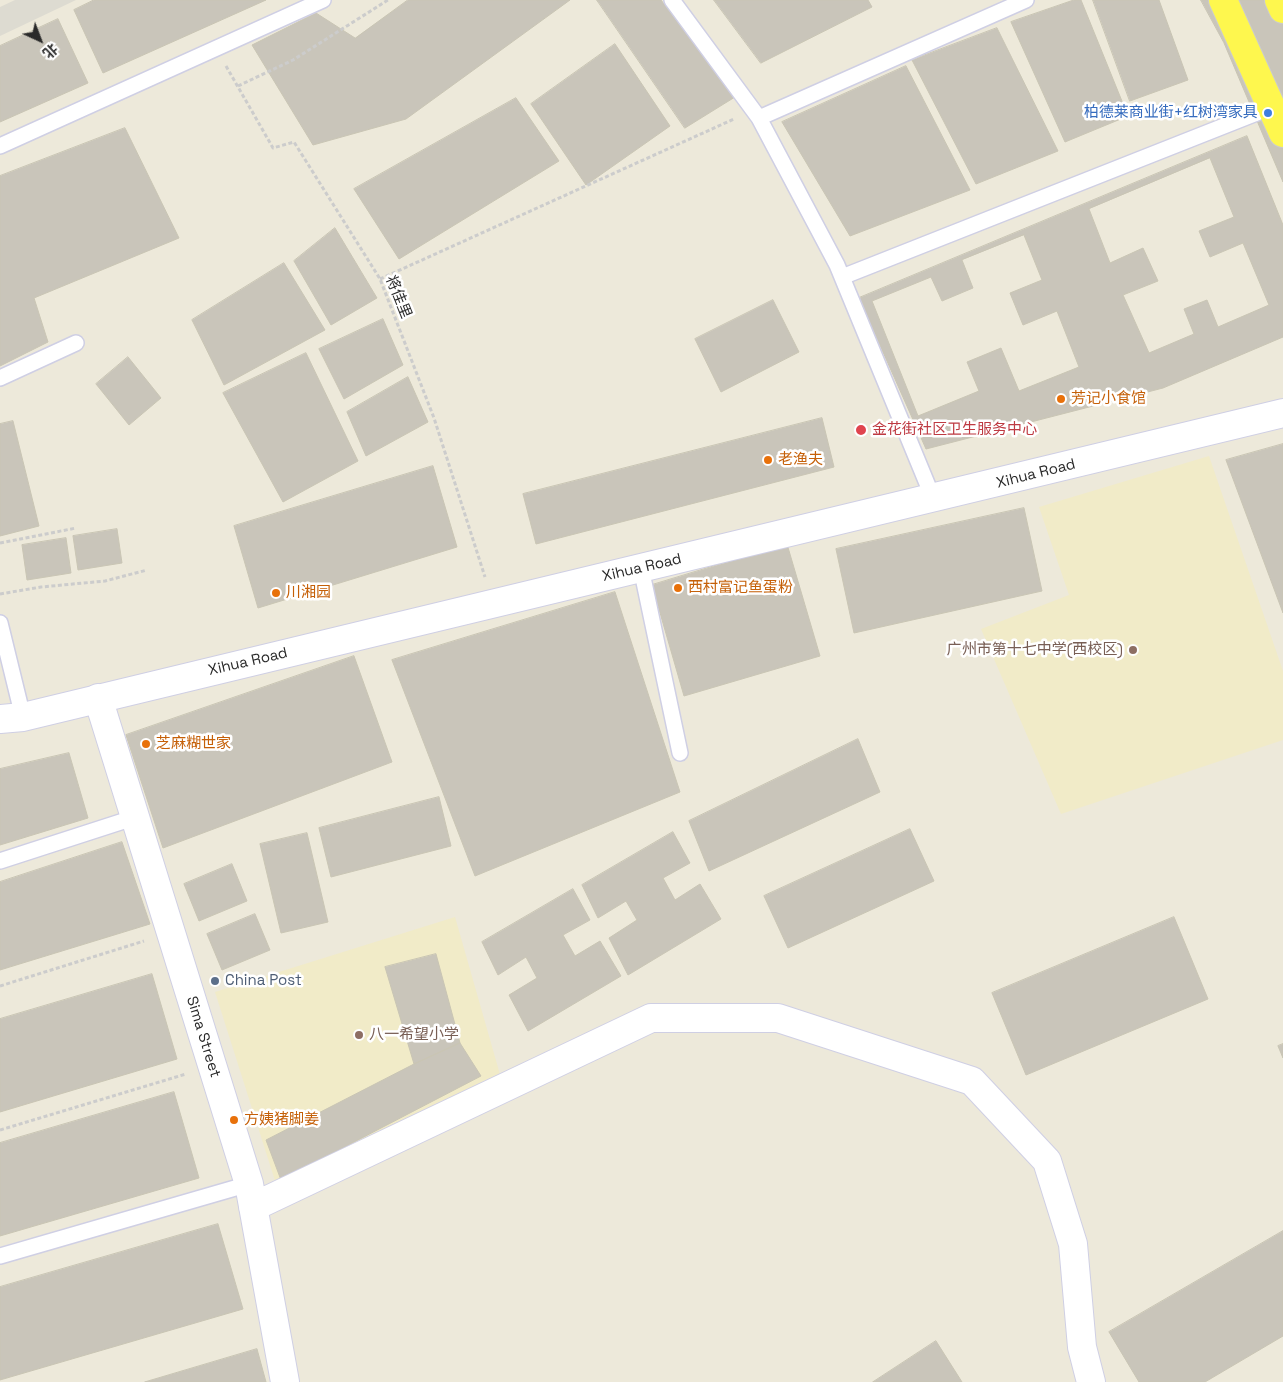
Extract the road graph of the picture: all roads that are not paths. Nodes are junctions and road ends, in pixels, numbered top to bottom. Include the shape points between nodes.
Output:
1 (672, 0) edge
2 (1026, 0) edge
3 (1223, 0) edge
4 (1279, 0) edge
5 (317, 4) edge
6 (1283, 9) edge
7 (1272, 107) junction
8 (756, 114) junction
9 (1283, 133) edge
10 (0, 146) edge
11 (842, 277) junction
12 (76, 343) dead end
13 (0, 378) edge
14 (1283, 413) edge
15 (933, 498) junction
16 (641, 568) junction
17 (0, 623) edge
18 (98, 698) junction
19 (11, 718) edge
20 (680, 753) dead end
21 (136, 817) junction
22 (0, 861) edge
23 (251, 1196) junction
24 (0, 1256) edge
25 (285, 1382) edge
26 (1091, 1382) edge

1 - 8 lane
2 - 8 lane
3 - 7 main road
4 - 6 main road
5 - 10 lane
7 - 9 main road
7 - 11 lane
8 - 11 lane
11 - 15 lane
12 - 13 lane
14 - 15 street, Xihua Road
15 - 16 street, Xihua Road
16 - 18 street, Xihua Road
16 - 20 lane
17 - 19 lane
18 - 19 street, Xihua Road
18 - 21 street, Sima Street
21 - 22 lane
21 - 23 street, Sima Street
23 - 24 lane
23 - 25 street, Sima Street
23 - 26 street via 651,1018 778,1018 972,1081 1047,1161 1074,1244 1082,1347

